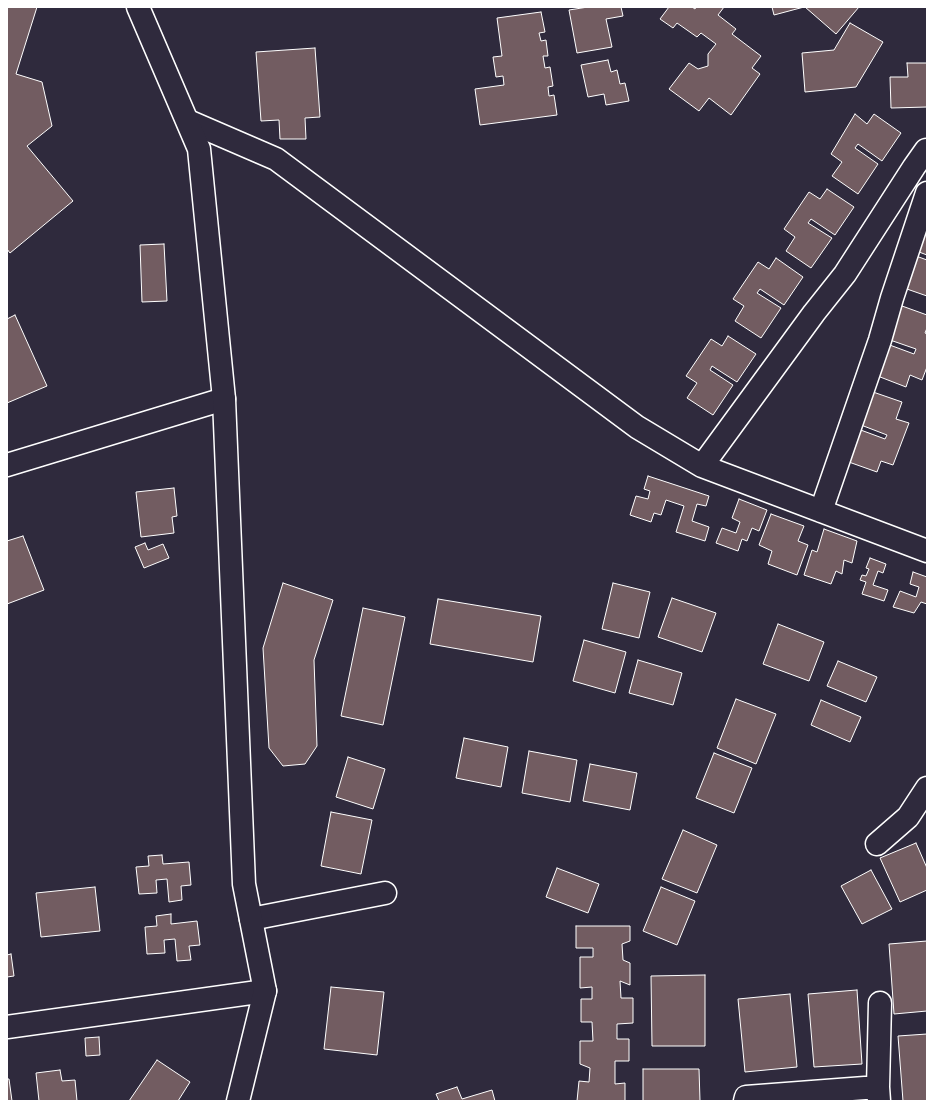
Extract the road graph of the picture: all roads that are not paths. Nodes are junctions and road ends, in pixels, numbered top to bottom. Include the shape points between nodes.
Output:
1 (138, 7) edge
2 (188, 122) junction
3 (927, 151) edge
4 (927, 193) edge
5 (224, 399) junction
6 (7, 465) edge
7 (702, 466) junction
8 (821, 511) junction
9 (927, 551) edge
10 (927, 788) edge
11 (877, 844) dead end
12 (386, 894) dead end
13 (251, 919) junction
14 (265, 991) junction
15 (880, 1003) dead end
16 (7, 1027) edge
17 (879, 1094) edge
18 (238, 1101) edge
19 (745, 1101) edge

1 - 2 street
2 - 5 street via 199,149
2 - 7 street via 276,159 637,427
3 - 7 street via 845,274
4 - 8 street
5 - 6 street
5 - 13 street via 244,884
7 - 8 street
8 - 9 street
10 - 11 street via 908,817
12 - 13 street
13 - 14 street
14 - 16 street
14 - 18 street
15 - 17 street
17 - 19 street via 746,1097

